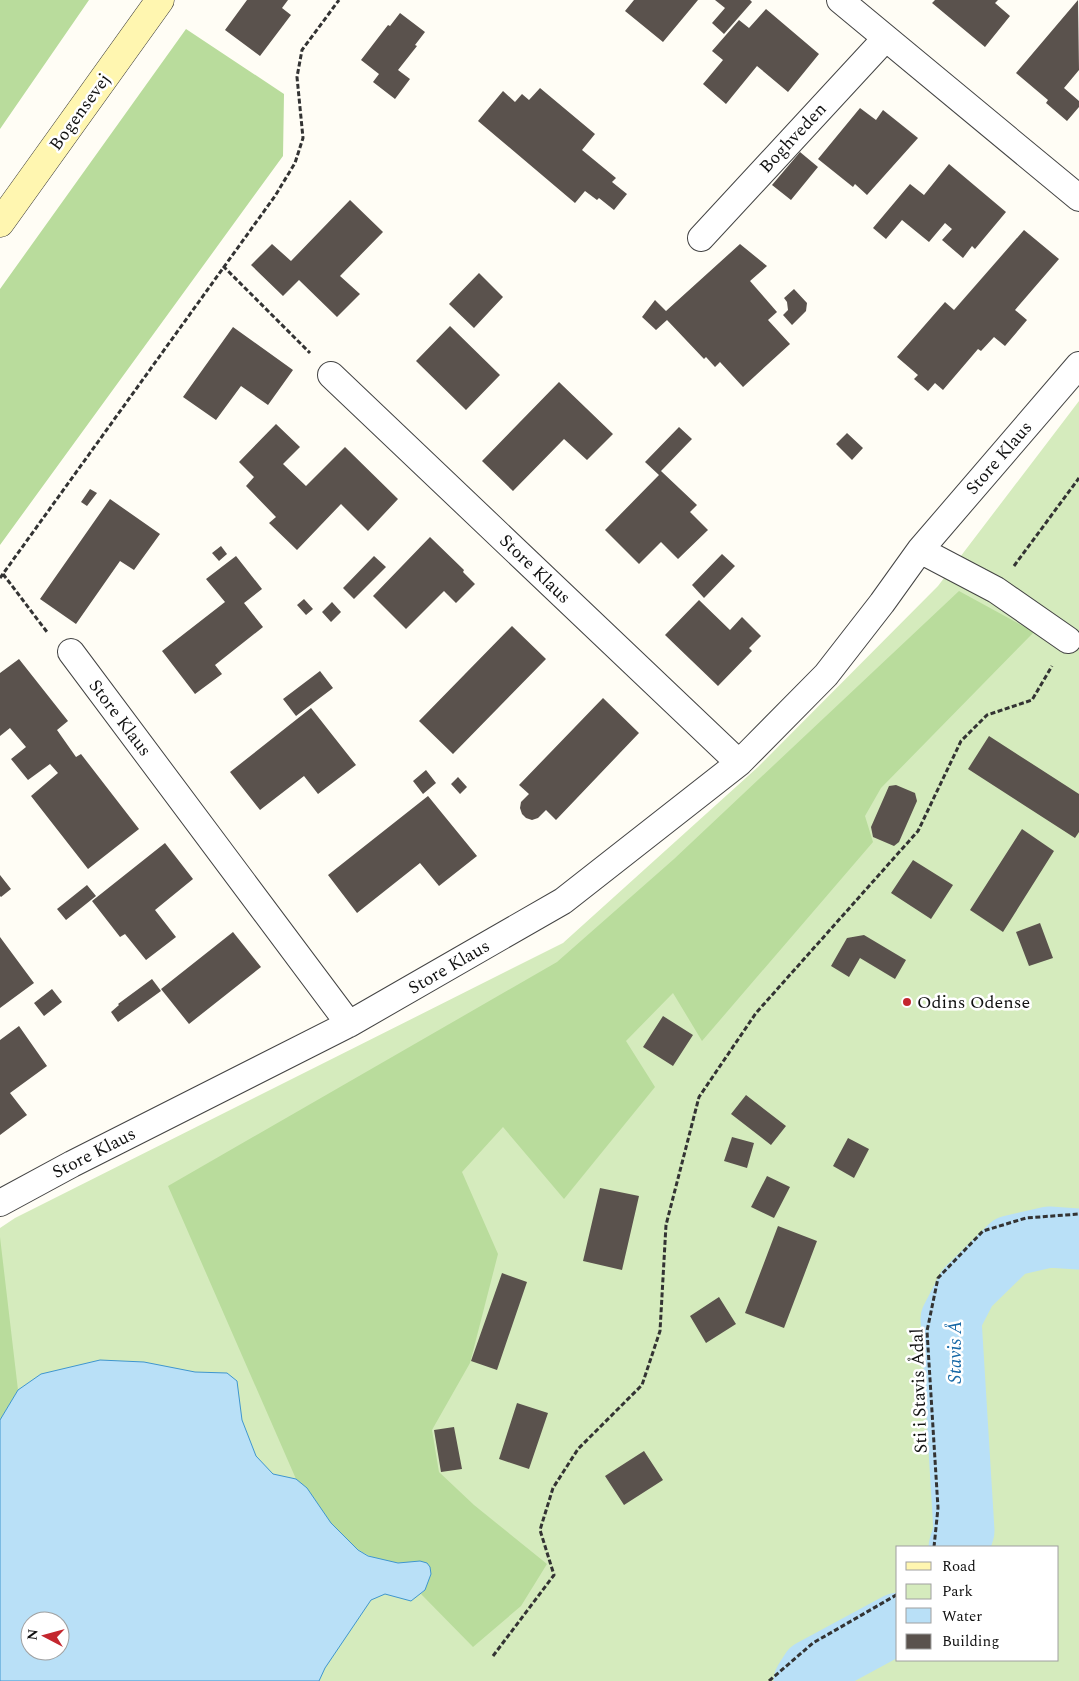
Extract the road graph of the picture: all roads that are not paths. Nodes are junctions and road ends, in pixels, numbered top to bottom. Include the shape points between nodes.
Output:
1 (160, 0) edge
2 (840, 0) edge
3 (885, 38) junction
4 (1079, 198) edge
5 (0, 223) edge
6 (701, 238) dead end
7 (1079, 365) edge
8 (331, 375) road end
9 (920, 550) junction
10 (1068, 640) road end
11 (71, 652) road end
12 (739, 763) junction
13 (350, 1024) junction
14 (0, 1202) edge

1 - 5 main road, Bogensevej
2 - 3 street
3 - 4 street
3 - 6 street, Boghveden
7 - 9 street, Store Klaus
8 - 12 street, Store Klaus
9 - 10 street via 996,590
9 - 12 street, Store Klaus via 826,675
11 - 13 street, Store Klaus
12 - 13 street, Store Klaus via 562,902
13 - 14 street, Store Klaus

